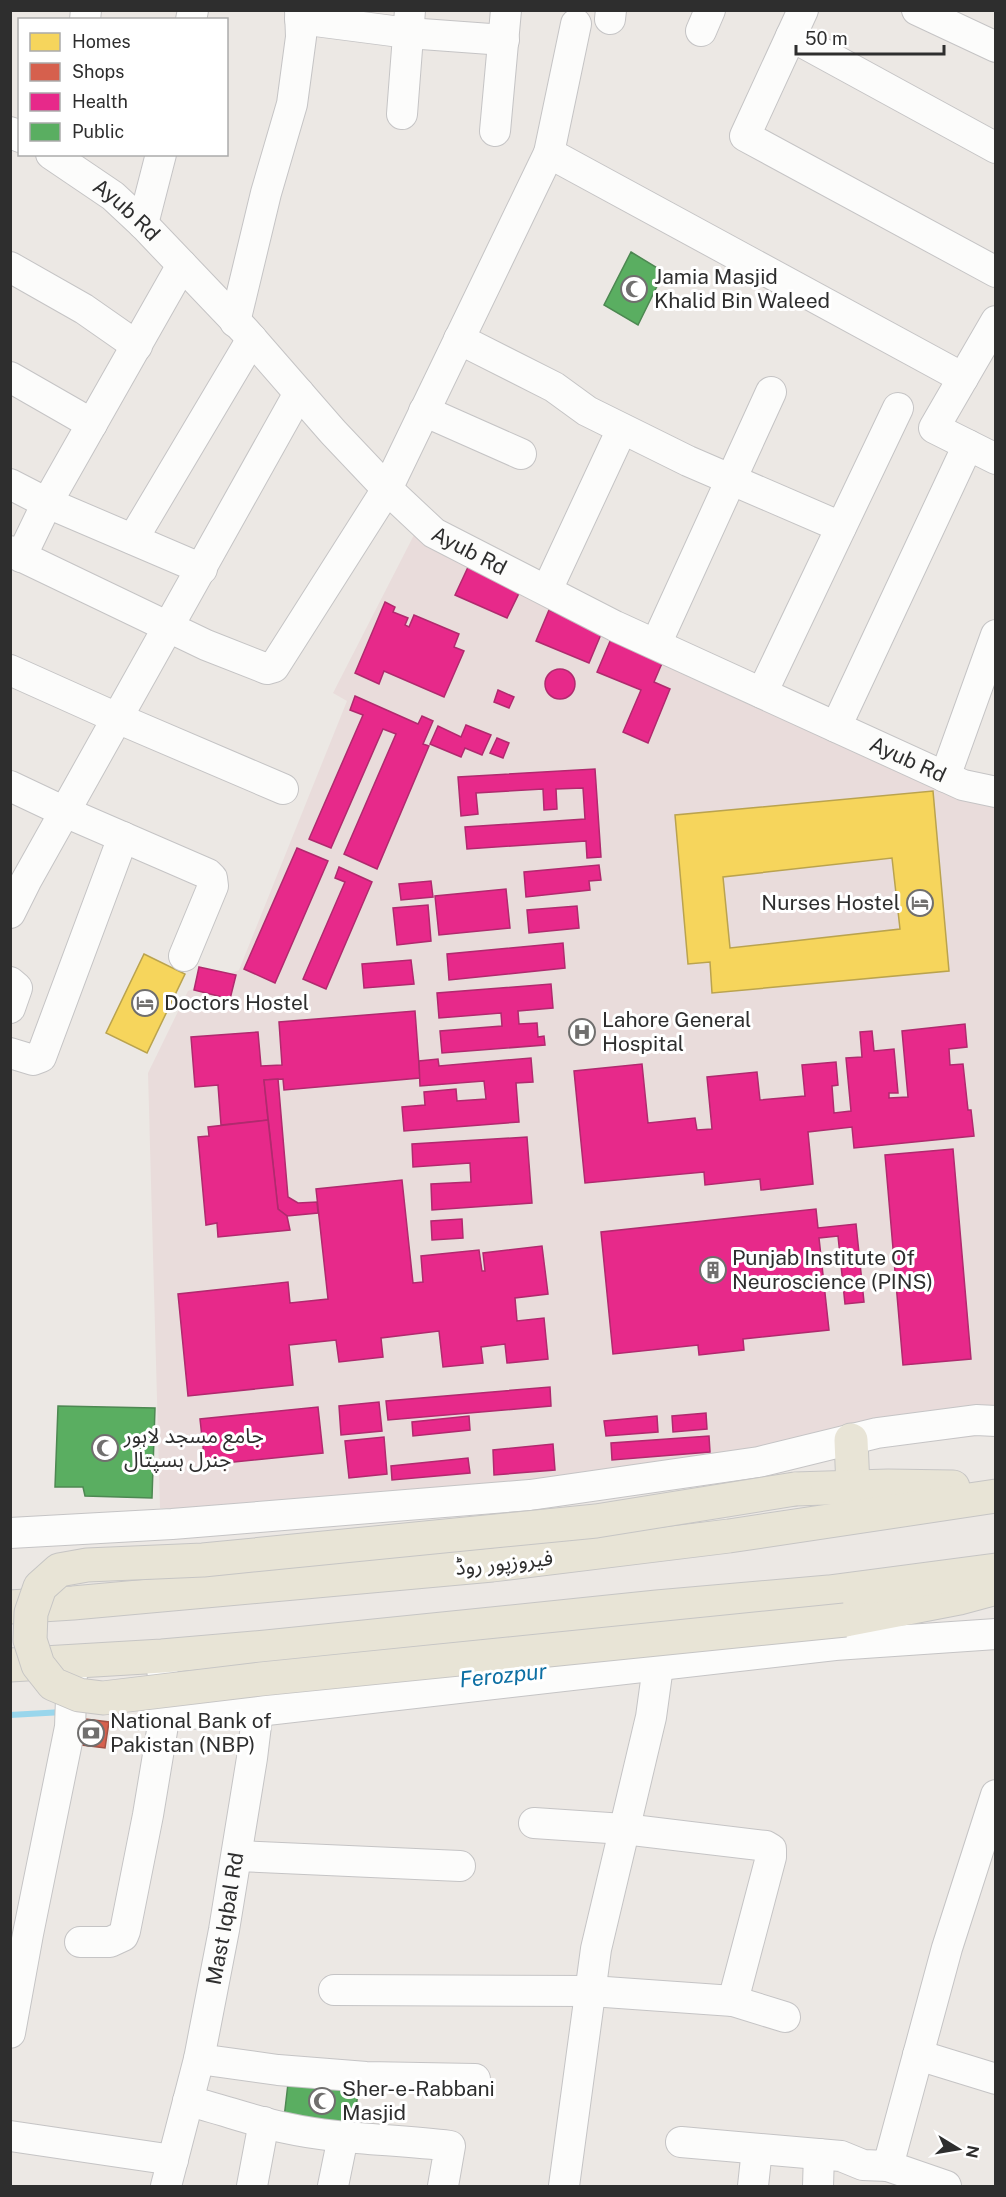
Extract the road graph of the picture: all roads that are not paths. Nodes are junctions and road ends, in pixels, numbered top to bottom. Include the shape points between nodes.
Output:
1 (506, 10) edge
2 (917, 10) edge
3 (300, 15) edge
4 (967, 21) edge
5 (409, 22) edge
6 (797, 23) edge
7 (576, 24) dead end
8 (504, 40) junction
9 (996, 47) edge
10 (402, 114) dead end
11 (495, 131) dead end
12 (996, 148) edge
13 (549, 153) junction
14 (53, 156) edge
15 (160, 156) edge
16 (143, 224) junction
17 (182, 265) junction
18 (10, 267) edge
19 (996, 272) edge
20 (994, 326) edge
21 (244, 331) junction
22 (459, 339) junction
23 (136, 345) junction
24 (10, 377) edge
25 (963, 378) junction
26 (771, 392) dead end
27 (299, 393) junction
28 (898, 408) dead end
29 (424, 411) junction
30 (92, 424) junction
31 (622, 429) junction
32 (968, 445) junction
33 (521, 454) dead end
34 (996, 459) edge
35 (730, 479) junction
36 (10, 484) edge
37 (387, 489) junction
38 (47, 502) junction
39 (841, 527) junction
40 (133, 539) junction
41 (16, 554) edge
42 (202, 569) junction
43 (548, 590) junction
44 (168, 626) junction
45 (996, 635) edge
46 (656, 644) junction
47 (10, 670) edge
48 (762, 693) junction
49 (117, 718) junction
50 (836, 727) junction
51 (945, 777) junction
52 (10, 786) edge
53 (283, 789) dead end
54 (996, 792) edge
55 (65, 812) junction
56 (123, 837) junction
57 (12, 904) edge
58 (184, 956) dead end
59 (10, 982) edge
60 (10, 1008) edge
61 (10, 1053) edge
62 (996, 1421) edge
63 (851, 1440) junction
64 (853, 1487) junction
65 (996, 1487) edge
66 (996, 1496) edge
67 (10, 1533) edge
68 (996, 1570) edge
69 (996, 1588) edge
70 (10, 1607) edge
71 (657, 1607) junction
72 (996, 1634) edge
73 (266, 1647) junction
74 (162, 1656) junction
75 (72, 1660) junction
76 (10, 1665) edge
77 (658, 1665) junction
78 (258, 1711) junction
79 (164, 1715) junction
80 (996, 1795) edge
81 (534, 1823) dead end
82 (624, 1829) junction
83 (237, 1856) junction
84 (460, 1866) dead end
85 (24, 1886) edge
86 (80, 1942) dead end
87 (334, 1990) dead end
88 (591, 1991) junction
89 (733, 2001) junction
90 (785, 2017) dead end
91 (10, 2033) edge
92 (918, 2055) junction
93 (200, 2059) junction
94 (475, 2079) dead end
95 (996, 2079) edge
96 (188, 2101) junction
97 (264, 2122) junction
98 (10, 2136) edge
99 (343, 2137) junction
100 (681, 2142) dead end
101 (757, 2149) junction
102 (819, 2154) junction
103 (169, 2173) edge
104 (900, 2175) edge
105 (252, 2187) edge
106 (333, 2187) edge
107 (443, 2187) edge
108 (564, 2187) edge
109 (753, 2187) edge
110 (818, 2187) edge
111 (946, 2187) edge

1 - 8 street
2 - 4 street
3 - 5 street
3 - 21 street via 292,104 266,193
4 - 9 street
5 - 8 street
5 - 10 street
6 - 12 street
6 - 19 street via 745,136
7 - 13 street
8 - 11 street
13 - 22 street
13 - 25 street
14 - 16 street, Ayub Rd via 113,196
15 - 16 street
16 - 17 street, Ayub Rd
17 - 21 street, Ayub Rd
17 - 23 street
18 - 23 street via 84,309
20 - 25 street
21 - 27 street, Ayub Rd
21 - 40 street
22 - 29 street
22 - 31 street via 554,387 586,411
23 - 30 street
24 - 30 street
25 - 32 street via 934,428
26 - 35 street
27 - 37 street, Ayub Rd
27 - 42 street
28 - 39 street
29 - 33 street
29 - 37 street
30 - 38 street
31 - 35 street
31 - 43 street
32 - 34 street
32 - 50 street
35 - 39 street
35 - 46 street
36 - 38 street
37 - 43 street, Ayub Rd via 434,533
37 - 44 street via 274,667 267,669
38 - 40 street
38 - 41 street
39 - 48 street
40 - 42 street
41 - 44 street
42 - 44 street
43 - 46 street, Ayub Rd
44 - 49 street
45 - 51 street
46 - 48 street, Ayub Rd
47 - 49 street
48 - 50 street, Ayub Rd
49 - 53 street
49 - 55 street
50 - 51 street, Ayub Rd
51 - 54 street, Ayub Rd
52 - 55 street
55 - 56 street
55 - 57 street
56 - 58 street via 212,878 213,886
56 - 61 street via 40,1057 33,1060
59 - 60 street via 17,988
62 - 63 street via 976,1420
63 - 64 main road
63 - 67 street via 759,1462 530,1495
64 - 65 main road
64 - 69 main road, bridge via 795,1489 596,1521 203,1560 59,1570 40,1587 31,1613 30,1640 38,1665 53,1684 80,1695 103,1698 845,1620 959,1599
66 - 70 main road, فیروزپور روڈ via 729,1536 492,1565
68 - 71 main road via 829,1592
71 - 73 main road
71 - 77 street
72 - 77 street via 835,1645
73 - 74 main road
73 - 78 street, Mast Iqbal Rd
74 - 75 main road
74 - 79 street
75 - 76 main road
75 - 85 street via 70,1727
77 - 78 street
77 - 82 street via 651,1717
78 - 79 street
78 - 83 street, Mast Iqbal Rd
79 - 86 street via 125,1931 110,1942
80 - 92 street
81 - 82 street
82 - 88 street via 596,1949
82 - 89 street via 771,1849
83 - 84 street
83 - 93 street, Mast Iqbal Rd
85 - 91 street
87 - 88 street
88 - 89 street
88 - 108 street
89 - 90 street
92 - 95 street
92 - 104 street
93 - 94 street via 344,2075
93 - 96 street, Mast Iqbal Rd
96 - 97 street
96 - 103 street, Mast Iqbal Rd
97 - 99 street
97 - 105 street
98 - 103 street
99 - 106 street
99 - 107 street via 450,2146
100 - 101 street
101 - 102 street
101 - 109 street
102 - 104 street via 841,2156
102 - 110 street
104 - 111 street

